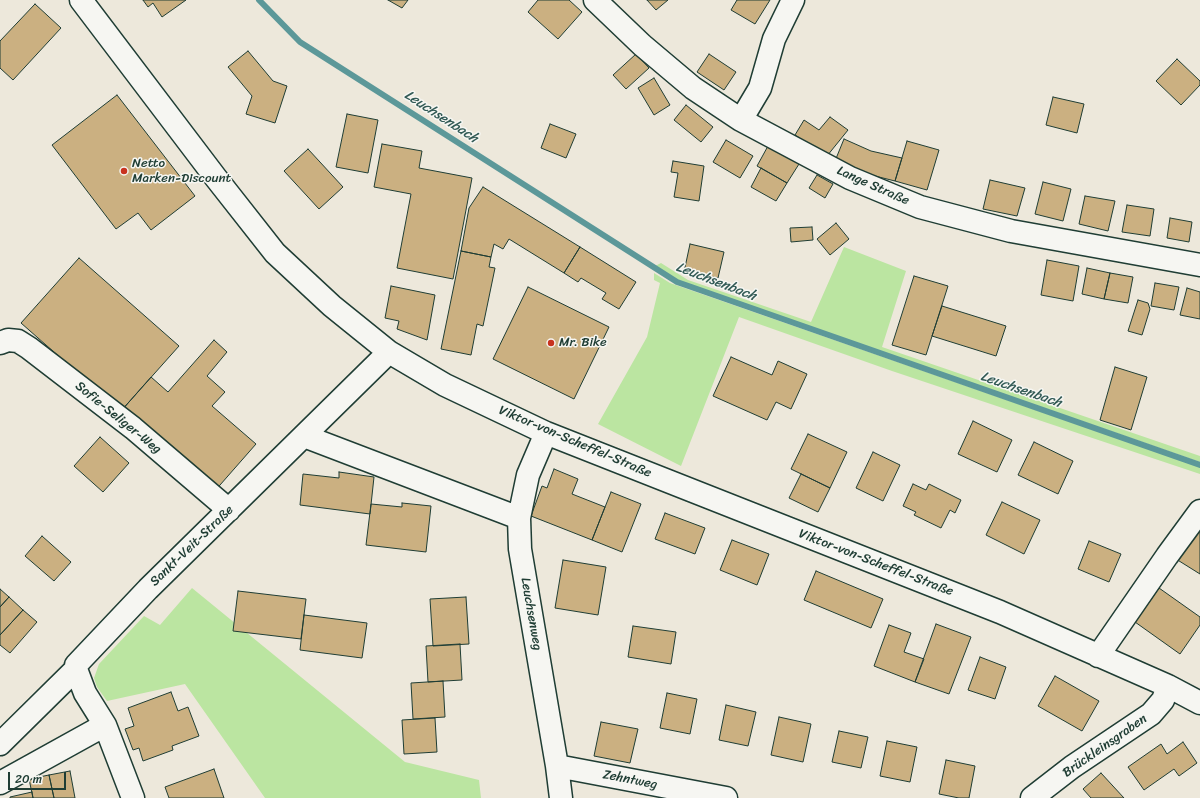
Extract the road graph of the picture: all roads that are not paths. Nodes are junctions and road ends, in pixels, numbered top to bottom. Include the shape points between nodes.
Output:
1 (81, 0) edge
2 (595, 0) edge
3 (793, 0) edge
4 (741, 120) junction
5 (1200, 265) edge
6 (0, 343) edge
7 (389, 352) junction
8 (546, 432) junction
9 (304, 436) junction
10 (229, 510) junction
11 (1200, 511) edge
12 (519, 518) junction
13 (1098, 656) junction
14 (76, 669) junction
15 (1168, 686) junction
16 (1200, 703) edge
17 (105, 725) junction
18 (0, 744) edge
19 (558, 766) junction
20 (0, 783) edge
21 (133, 798) edge
22 (561, 798) edge
23 (726, 798) edge
24 (1032, 798) edge

1 - 7 street, Viktor-von-Scheffel-Straße via 276,253 332,306
2 - 4 street, Lange Straße via 642,45 693,88
3 - 4 street via 774,39 760,88
4 - 5 street, Lange Straße via 850,178 920,207 1012,231
6 - 10 street, Sofie-Seliger-Weg via 8,340 18,341 29,348 133,428
7 - 8 street, Viktor-von-Scheffel-Straße via 445,385
7 - 9 street, Sankt-Veit-Straße
8 - 12 street, Leuchsenweg via 528,475
8 - 13 street, Viktor-von-Scheffel-Straße via 1000,612
9 - 10 street, Sankt-Veit-Straße
9 - 12 street
10 - 14 street, Sankt-Veit-Straße via 143,595 76,665
11 - 13 street
12 - 19 street, Leuchsenweg via 520,549
13 - 15 street, Viktor-von-Scheffel-Straße
14 - 17 street via 85,693
14 - 18 street, Sankt-Veit-Straße
15 - 16 street, Viktor-von-Scheffel-Straße
15 - 24 street, Brückleinsgraben via 1162,700 1151,714
17 - 20 street
17 - 21 street
19 - 22 street, Leuchsenweg
19 - 23 street, Zehntweg

